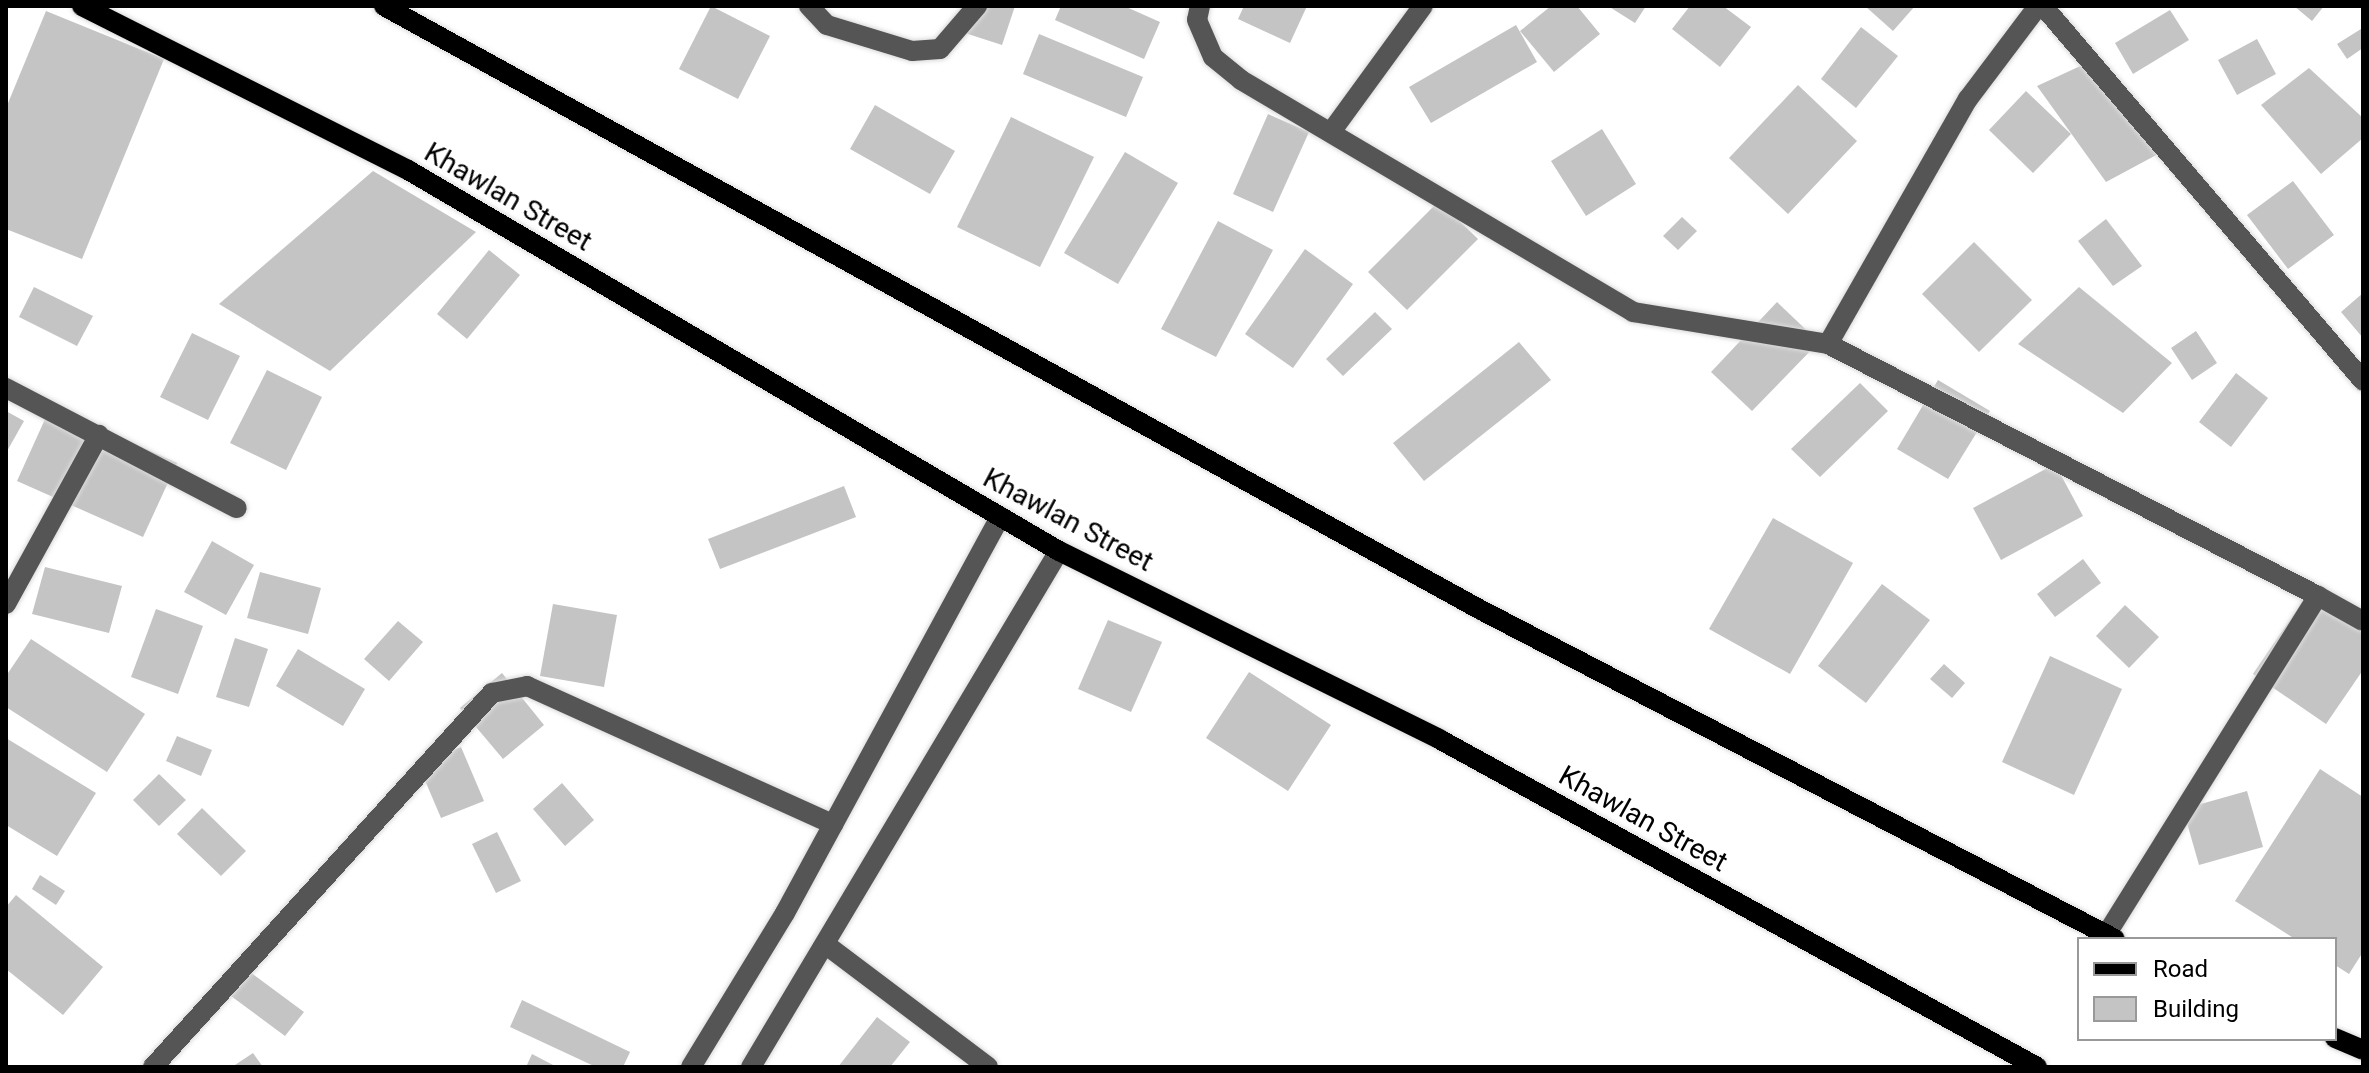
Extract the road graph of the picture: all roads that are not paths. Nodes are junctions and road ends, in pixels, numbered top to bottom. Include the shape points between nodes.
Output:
1 (82, 6) edge
2 (384, 6) edge
3 (809, 6) edge
4 (977, 6) edge
5 (1200, 6) edge
6 (1423, 6) edge
7 (2040, 6) edge
8 (1331, 132) junction
9 (1828, 344) junction
10 (2363, 381) edge
11 (6, 388) edge
12 (99, 435) junction
13 (237, 508) dead end
14 (1000, 517) junction
15 (1059, 551) junction
16 (2318, 596) junction
17 (6, 604) edge
18 (2363, 621) edge
19 (833, 824) junction
20 (2111, 937) edge
21 (825, 944) junction
22 (2337, 1039) edge
23 (2363, 1050) edge
24 (153, 1067) edge
25 (691, 1067) edge
26 (751, 1067) edge
27 (988, 1067) edge
28 (2037, 1067) edge

1 - 14 main road, Khawlan Street via 408,170
2 - 20 main road via 1481,610
3 - 4 street via 827,25 912,51 940,49
5 - 8 street via 1197,20 1213,57
6 - 8 street
7 - 9 street via 1968,99
7 - 10 street
8 - 9 street via 1633,312
9 - 16 street
11 - 12 street
12 - 13 street
12 - 17 street
14 - 15 main road, Khawlan Street
14 - 19 street
15 - 21 street
15 - 28 main road, Khawlan Street via 1439,739
16 - 18 street
16 - 20 street
19 - 24 street via 527,686 492,693
19 - 25 street
21 - 26 street
21 - 27 street
22 - 23 main road

